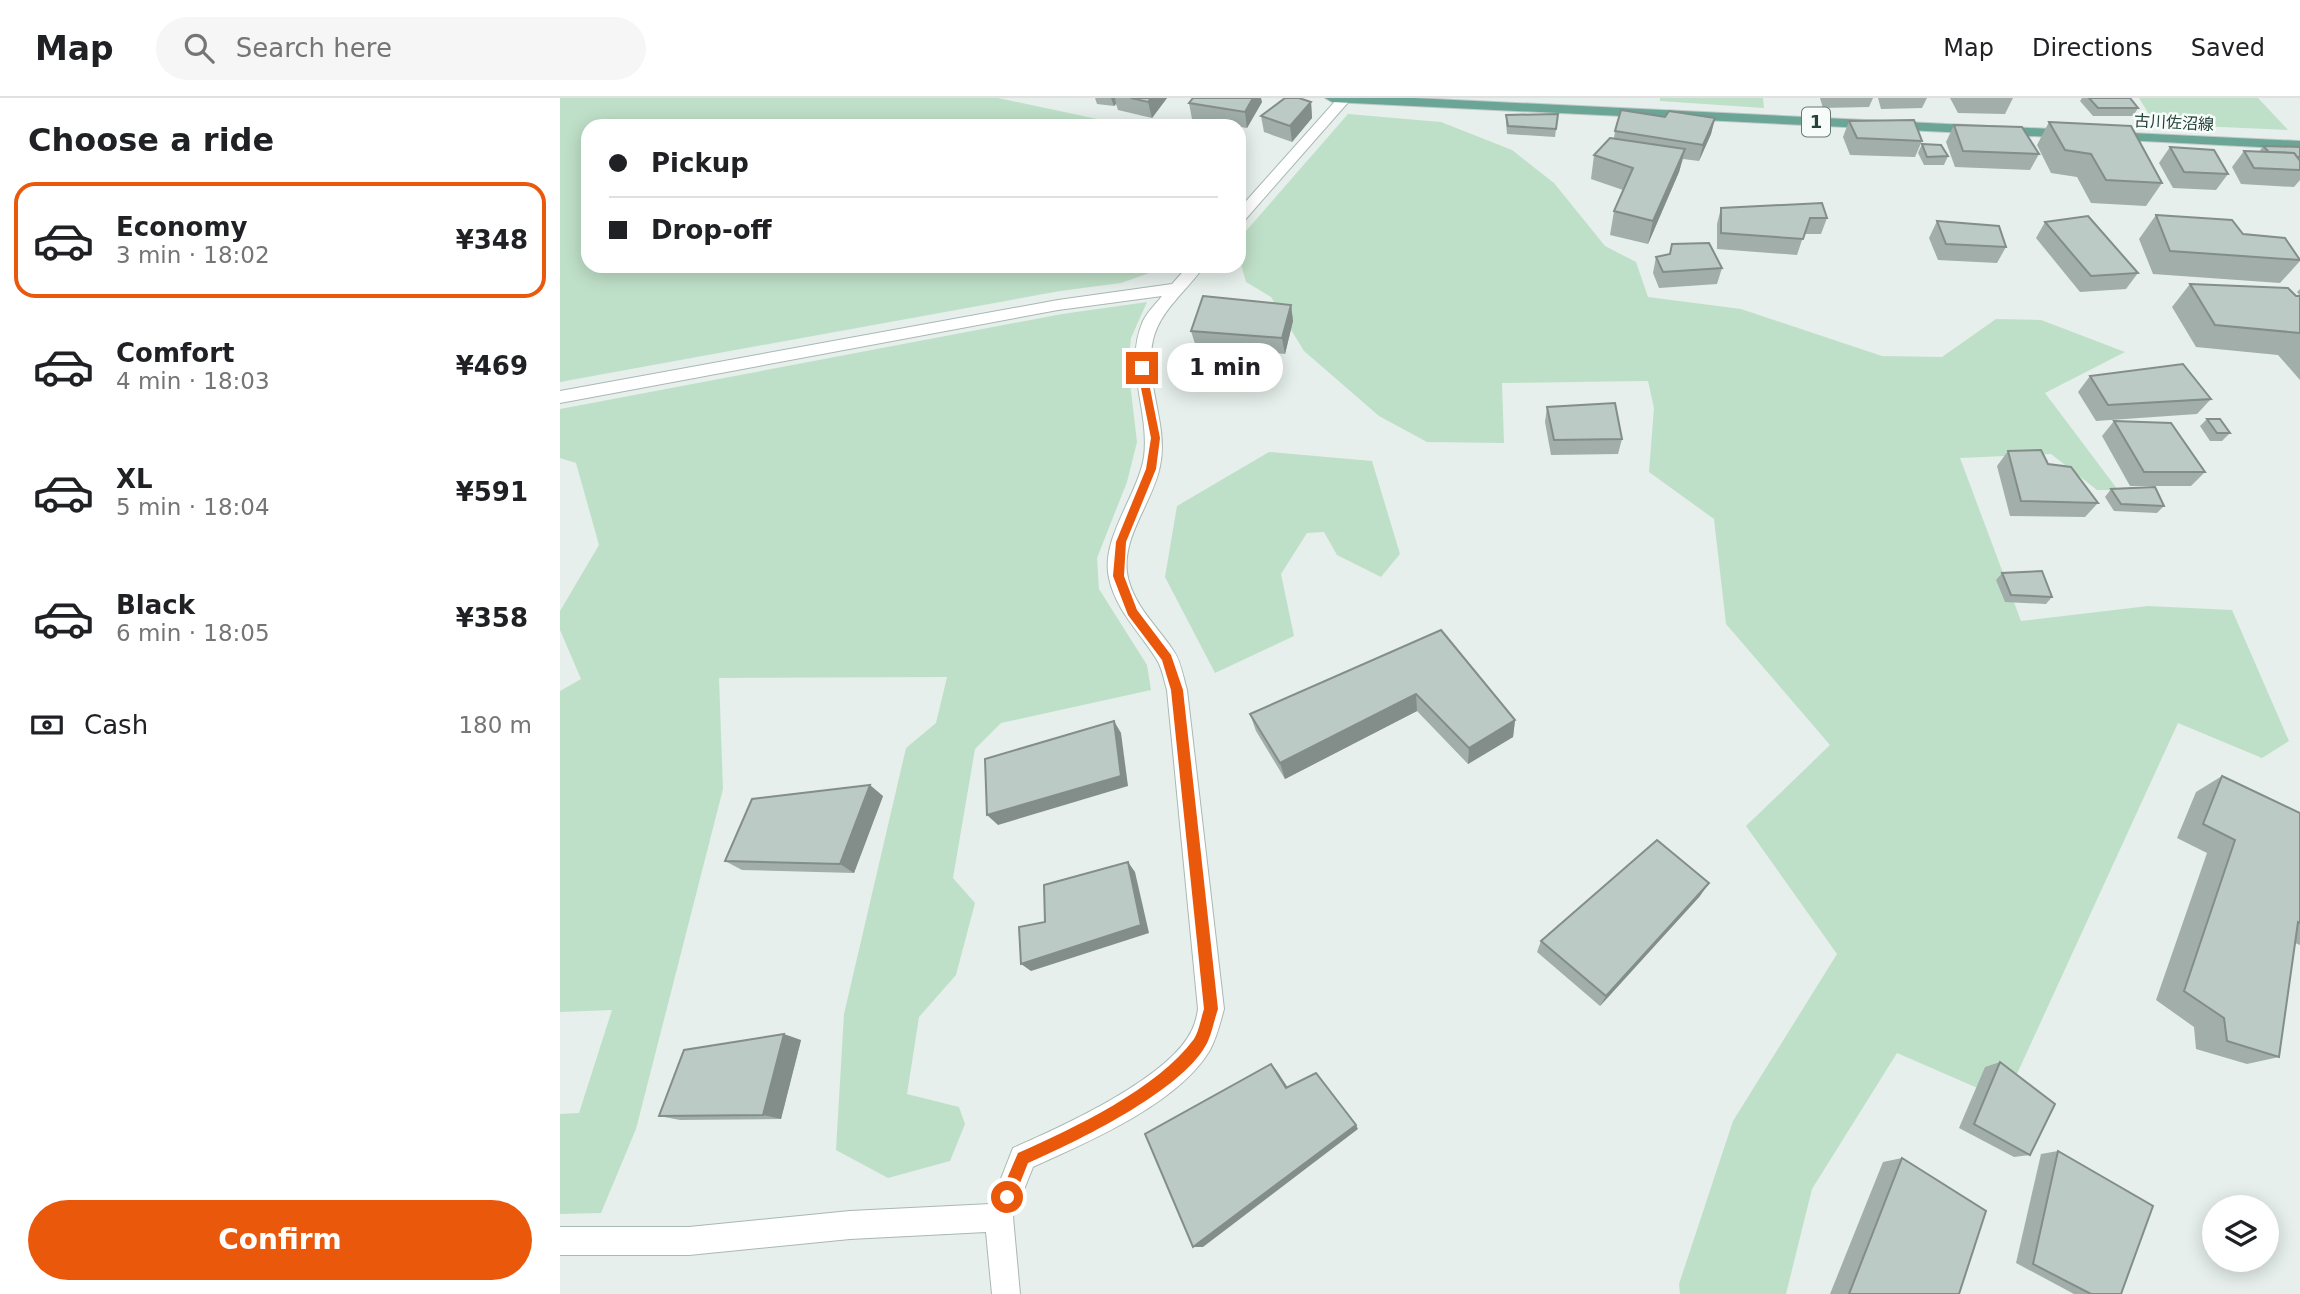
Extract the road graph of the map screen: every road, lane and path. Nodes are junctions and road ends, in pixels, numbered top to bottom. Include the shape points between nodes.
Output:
1 (1338, 98) edge
2 (1434, 101) edge
3 (2300, 145) edge
4 (1246, 210) edge
5 (1190, 273) edge
6 (1176, 289) junction
7 (560, 397) edge
8 (999, 1217) junction
9 (560, 1241) edge
10 (1006, 1294) edge

1 - 2 main road, 古川佐沼線 / 1
1 - 4 street
2 - 3 main road, 古川佐沼線 / 1
5 - 6 street
6 - 7 street via 1058,304
6 - 8 street via 1151,320 1144,342 1142,368 1155,438 1151,469 1121,542 1118,576 1132,612 1167,659 1177,690 1211,1009 1201,1041 1167,1078 1077,1134 1023,1158
8 - 9 street via 850,1225 689,1241
8 - 10 street

